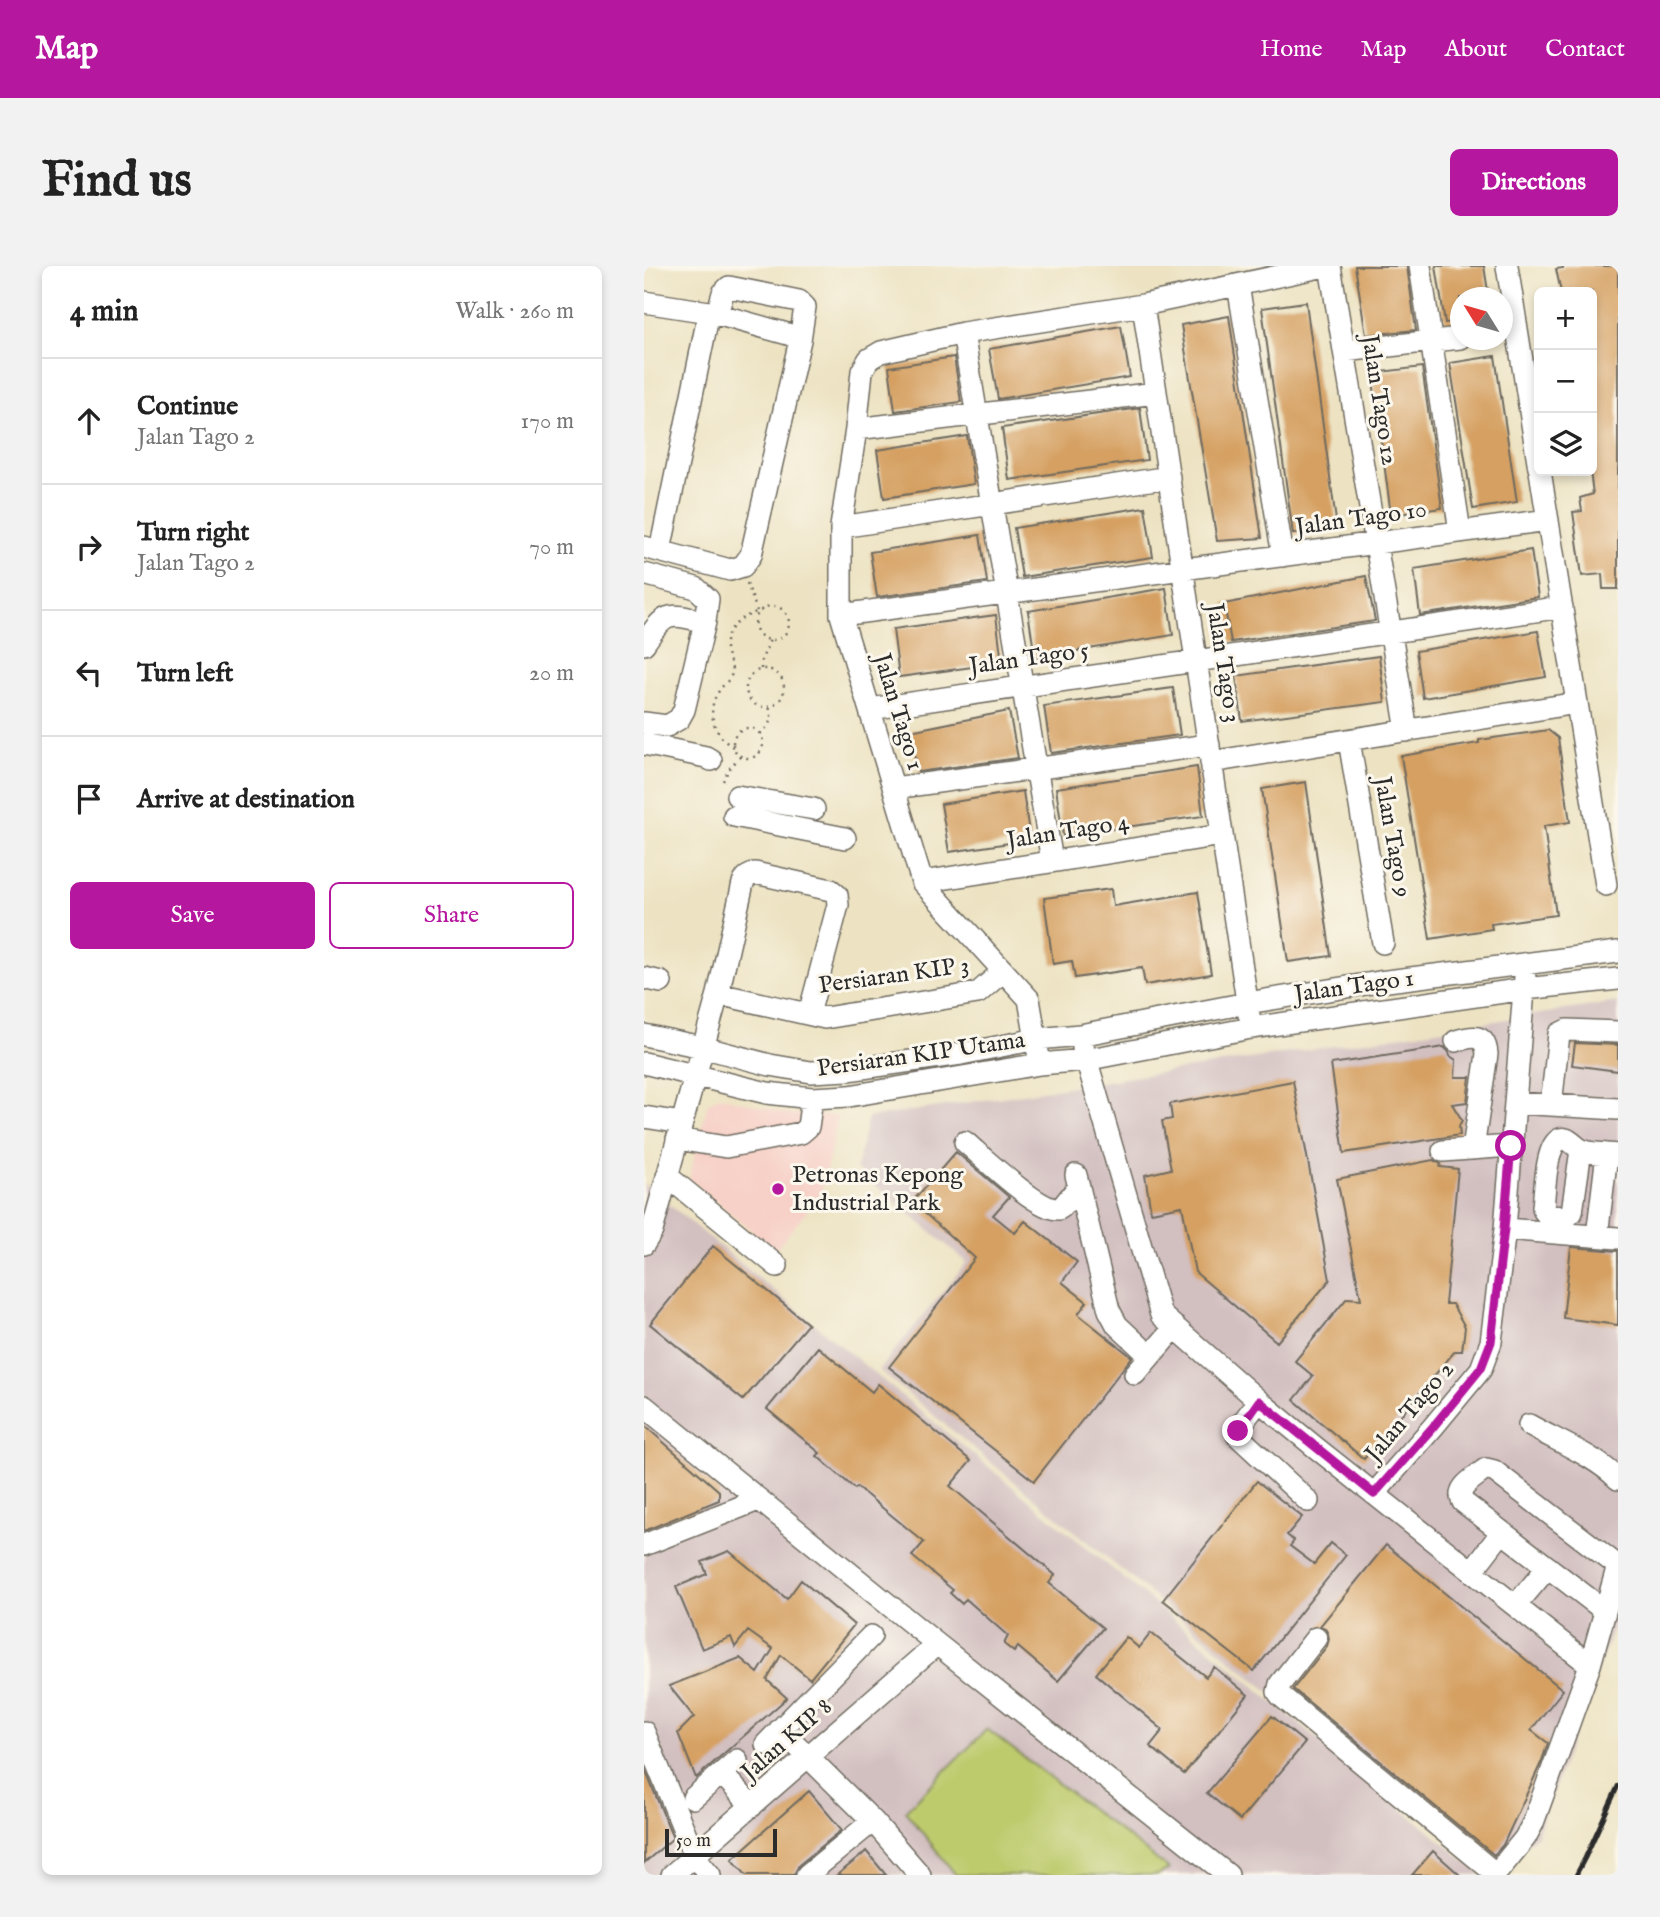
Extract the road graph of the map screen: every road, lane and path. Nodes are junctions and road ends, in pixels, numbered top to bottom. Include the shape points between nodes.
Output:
1 (1327, 266) edge
2 (1420, 266) edge
3 (1507, 266) edge
4 (1238, 285) junction
5 (1508, 287) edge
6 (644, 302) edge
7 (1143, 305) junction
8 (713, 313) junction
9 (963, 333) junction
10 (1450, 339) edge
11 (800, 340) junction
12 (1431, 342) junction
13 (1513, 347) edge
14 (1344, 351) junction
15 (1156, 393) junction
16 (977, 415) junction
17 (856, 429) junction
18 (1534, 446) edge
19 (1540, 476) edge
20 (1169, 477) junction
21 (992, 504) junction
22 (1548, 520) junction
23 (841, 527) junction
24 (1460, 532) junction
25 (1376, 543) junction
26 (652, 549) edge
27 (1283, 556) junction
28 (743, 566) junction
29 (1182, 569) junction
30 (644, 574) edge
31 (1007, 593) junction
32 (1562, 607) junction
33 (759, 611) junction
34 (841, 615) junction
35 (705, 622) junction
36 (1391, 632) junction
37 (770, 639) junction
38 (644, 644) edge
39 (1196, 661) junction
40 (761, 669) junction
41 (1023, 686) junction
42 (1577, 703) junction
43 (769, 707) junction
44 (870, 709) junction
45 (644, 723) edge
46 (1407, 730) junction
47 (760, 734) junction
48 (1349, 740) junction
49 (644, 744) edge
50 (733, 747) junction
51 (1210, 754) junction
52 (740, 757) junction
53 (710, 760) dead end
54 (1037, 768) junction
55 (894, 788) junction
56 (731, 798) junction
57 (814, 809) dead end
58 (1222, 835) junction
59 (845, 838) dead end
60 (1052, 861) junction
61 (922, 882) junction
62 (1606, 885) dead end
63 (1383, 943) dead end
64 (1618, 952) edge
65 (1525, 964) junction
66 (1003, 971) junction
67 (1618, 979) edge
68 (1525, 989) junction
69 (718, 994) junction
70 (1247, 1003) junction
71 (809, 1014) junction
72 (1251, 1028) junction
73 (1618, 1032) edge
74 (644, 1035) edge
75 (1080, 1035) junction
76 (1037, 1039) junction
77 (1456, 1041) dead end
78 (702, 1047) junction
79 (1085, 1060) junction
80 (644, 1063) edge
81 (1040, 1064) junction
82 (695, 1075) junction
83 (811, 1098) junction
84 (1515, 1103) junction
85 (1551, 1105) junction
86 (1618, 1109) edge
87 (644, 1117) edge
88 (680, 1131) junction
89 (965, 1142) dead end
90 (1511, 1146) junction
91 (1473, 1149) junction
92 (1581, 1150) dead end
93 (1443, 1151) dead end
94 (1613, 1154) edge
95 (667, 1176) junction
96 (1504, 1229) junction
97 (1607, 1237) edge
98 (644, 1244) edge
99 (777, 1266) dead end
100 (1175, 1327) junction
101 (1150, 1356) junction
102 (1135, 1374) dead end
103 (1259, 1401) junction
104 (644, 1406) edge
105 (1529, 1425) dead end
106 (1618, 1479) edge
107 (1374, 1494) junction
108 (758, 1500) junction
109 (1308, 1500) dead end
110 (1502, 1532) junction
111 (644, 1545) edge
112 (1618, 1566) edge
113 (1548, 1567) junction
114 (1472, 1571) junction
115 (1516, 1605) junction
116 (1605, 1611) junction
117 (871, 1636) dead end
118 (1316, 1638) dead end
119 (937, 1644) junction
120 (1590, 1665) junction
121 (644, 1732) edge
122 (808, 1757) junction
123 (693, 1798) dead end
124 (752, 1806) junction
125 (873, 1821) junction
126 (695, 1857) junction
127 (1222, 1873) edge
128 (671, 1875) edge
129 (710, 1875) edge
130 (807, 1875) edge
131 (920, 1875) edge

1 - 4 street
1 - 14 street, Jalan Tago 12
2 - 12 street
3 - 5 street
4 - 7 street
4 - 27 street
6 - 8 street
7 - 9 street
7 - 15 street, Jalan Tago 3
8 - 11 street
8 - 11 street via 729,287 799,301 806,307
8 - 26 street
9 - 16 street
9 - 17 street, Jalan Tago 1 via 881,352 869,359 862,371
10 - 12 street
11 - 28 street via 751,555
12 - 14 street
12 - 24 street
13 - 18 street
14 - 25 street, Jalan Tago 12
15 - 16 street
15 - 20 street, Jalan Tago 3
16 - 17 street
16 - 21 street
17 - 23 street, Jalan Tago 1
19 - 22 street
20 - 21 street
20 - 29 street, Jalan Tago 3
21 - 23 street
21 - 31 street
22 - 24 street, Jalan Tago 10
22 - 32 street
23 - 34 street, Jalan Tago 1
24 - 25 street, Jalan Tago 10
25 - 27 street, Jalan Tago 10
25 - 36 street, Jalan Tago 12
26 - 28 street via 730,570
27 - 29 street, Jalan Tago 10
28 - 33 path
29 - 31 street, Jalan Tago 10
29 - 39 street, Jalan Tago 3
30 - 35 street via 703,592 708,599
31 - 34 street, Jalan Tago 10
31 - 41 street
32 - 36 street, Jalan Tago 5
32 - 42 street
33 - 37 path via 757,629
33 - 37 path via 775,606 788,616 786,633
33 - 50 path via 746,615 727,636 732,676 712,709 720,738
34 - 44 street, Jalan Tago 1
35 - 38 street via 674,615 664,618
35 - 45 street via 679,719 667,726
36 - 39 street, Jalan Tago 5
36 - 46 street, Jalan Tago 12
37 - 40 path
39 - 41 street, Jalan Tago 5
39 - 51 street, Jalan Tago 3
40 - 43 path via 747,682 748,695 757,705
40 - 43 path via 774,671 783,681 780,699
41 - 44 street, Jalan Tago 5
41 - 54 street
42 - 46 street
42 - 62 street
43 - 47 path via 771,720
44 - 55 street, Jalan Tago 1
46 - 48 street
47 - 50 path via 750,728 738,731
47 - 52 path via 763,745 757,755
48 - 51 street
48 - 63 street, Jalan Tago 9
49 - 53 street
50 - 52 path
51 - 54 street
51 - 58 street, Jalan Tago 3
52 - 56 path via 729,768
54 - 55 street
54 - 60 street
55 - 61 street, Jalan Tago 1
56 - 57 street
56 - 59 street
58 - 60 street, Jalan Tago 4
58 - 70 street, Jalan Tago 3
60 - 61 street, Jalan Tago 4
61 - 66 street, Jalan Tago 1
64 - 65 street, Jalan Tago 1
65 - 68 street, Jalan Tago 2
65 - 70 street, Jalan Tago 1
66 - 71 street, Persiaran KIP 3 via 978,993 825,1018
66 - 76 street, Jalan Tago 1 via 1029,999
67 - 68 street, Jalan Tago 1
68 - 72 street, Jalan Tago 1
68 - 84 street, Jalan Tago 2
69 - 71 street, Persiaran KIP 3
69 - 71 street via 743,883 755,873 837,895
69 - 78 street
70 - 72 street, Jalan Tago 3
70 - 75 street, Jalan Tago 1
72 - 79 street, Jalan Tago 1
73 - 85 street via 1567,1030 1559,1034
74 - 78 street, Persiaran KIP Utama
75 - 76 street, Jalan Tago 1
75 - 79 street, Jalan Tago 2
76 - 78 street, Persiaran KIP Utama via 886,1065 811,1072
76 - 81 street, Jalan Tago 1
77 - 91 street via 1476,1037 1487,1054
78 - 82 street
79 - 81 street, Jalan Tago 1
79 - 100 street, Jalan Tago 2 via 1161,1315
80 - 82 street, Persiaran KIP Utama
81 - 83 street, Persiaran KIP Utama via 887,1091
82 - 83 street, Persiaran KIP Utama via 767,1093
82 - 88 street
83 - 88 street via 807,1127 801,1133 726,1147
84 - 85 street
84 - 90 street, Jalan Tago 2
85 - 86 street
87 - 88 street
88 - 95 street
89 - 101 street via 1051,1209 1062,1207 1077,1180 1109,1311 1117,1325
90 - 91 street
90 - 96 street, Jalan Tago 2
91 - 93 street
92 - 94 street
94 - 97 street
95 - 98 street
95 - 99 street
96 - 97 street
96 - 107 street, Jalan Tago 2 via 1491,1342 1481,1368
100 - 101 street
100 - 103 street, Jalan Tago 2
101 - 102 street
103 - 107 street, Jalan Tago 2
103 - 109 street via 1239,1427 1238,1436
104 - 108 street
105 - 106 street
107 - 114 street
108 - 111 street
108 - 119 street
110 - 112 street via 1460,1498 1463,1488 1486,1469
110 - 113 street
110 - 114 street
112 - 116 street
113 - 115 street
113 - 116 street
114 - 115 street
115 - 120 street
116 - 120 street
117 - 122 street via 773,1737
118 - 120 street via 1280,1684 1281,1696 1494,1871 1502,1867 1533,1823
119 - 122 street, Jalan KIP 8
119 - 127 street
121 - 126 street
122 - 124 street, Jalan KIP 8
122 - 125 street
123 - 124 street via 729,1767
124 - 126 street, Jalan KIP 8
125 - 130 street
125 - 131 street
126 - 128 street, Jalan KIP 8
126 - 129 street

